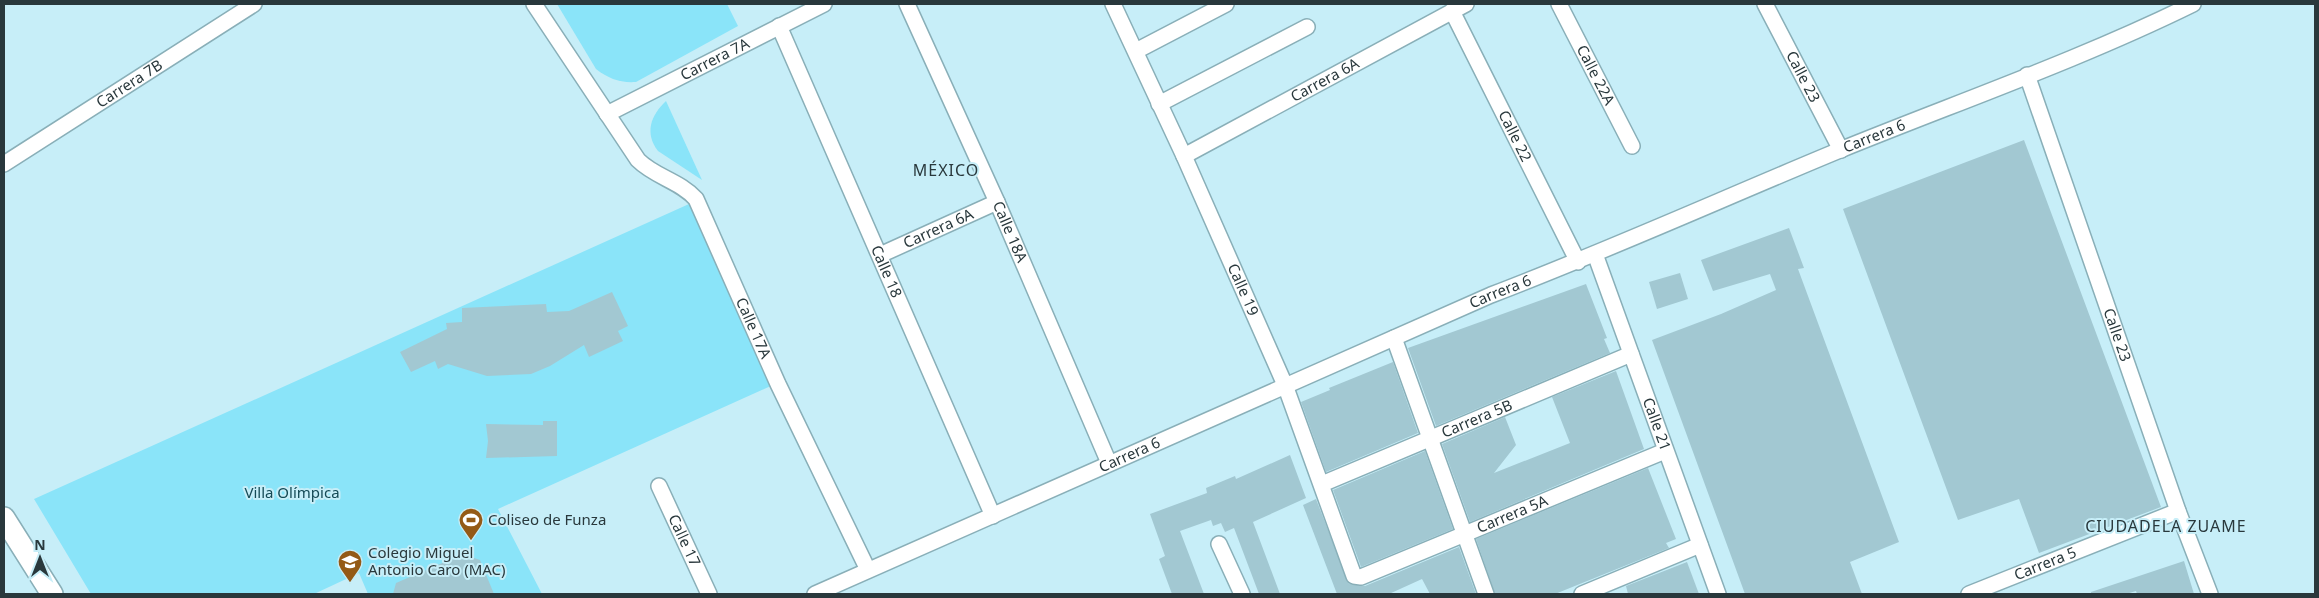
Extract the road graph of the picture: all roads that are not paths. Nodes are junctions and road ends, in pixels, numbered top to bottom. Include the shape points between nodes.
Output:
1 (254, 4) edge
2 (534, 4) edge
3 (824, 4) edge
4 (907, 4) edge
5 (1114, 4) edge
6 (1226, 4) edge
7 (1466, 4) edge
8 (1559, 4) edge
9 (1765, 4) edge
10 (2192, 4) edge
11 (1452, 11) junction
12 (779, 26) junction
13 (1307, 27) dead end
14 (1136, 51) junction
15 (2027, 75) junction
16 (1159, 104) junction
17 (606, 114) junction
18 (1632, 146) dead end
19 (1840, 150) junction
20 (1184, 156) junction
21 (4, 164) edge
22 (997, 202) junction
23 (1595, 254) junction
24 (880, 255) junction
25 (1578, 262) junction
26 (1394, 338) junction
27 (1631, 354) junction
28 (1285, 385) junction
29 (1430, 437) junction
30 (1665, 451) junction
31 (1109, 463) junction
32 (1322, 484) junction
33 (659, 486) dead end
34 (2178, 511) junction
35 (993, 516) junction
36 (4, 518) edge
37 (1465, 533) junction
38 (1219, 544) dead end
39 (1700, 545) junction
40 (868, 570) junction
41 (1361, 577) joint
42 (1587, 593) edge
43 (52, 594) edge
44 (709, 594) edge
45 (815, 594) edge
46 (1242, 594) edge
47 (1486, 594) edge
48 (1718, 594) edge
49 (1969, 594) edge
50 (2210, 594) edge

1 - 21 street, Carrera 7B
2 - 17 street, Calle 17A
3 - 12 street, Carrera 7A
4 - 22 street, Calle 18A
5 - 14 street, Calle 19
6 - 14 street
7 - 11 street, Carrera 6A
8 - 18 street, Calle 22A
9 - 19 street, Calle 23
10 - 15 street, Carrera 6 via 2136,32
11 - 20 street, Carrera 6A
11 - 25 street, Calle 22
12 - 17 street, Carrera 7A
12 - 24 street, Calle 18
13 - 16 street
14 - 16 street, Calle 19
15 - 19 street, Carrera 6
15 - 34 street, Calle 23
16 - 20 street, Calle 19
17 - 40 street, Calle 17A via 644,166 683,187 696,199 778,384
19 - 23 street, Carrera 6
20 - 28 street, Calle 19
22 - 24 street, Carrera 6A
22 - 31 street, Calle 18A
23 - 25 street, Carrera 6
23 - 27 street, Calle 21
24 - 35 street, Calle 18
25 - 26 street, Carrera 6 via 1491,295
26 - 28 street, Carrera 6
26 - 29 street
27 - 29 street, Carrera 5B
27 - 30 street, Calle 21
28 - 31 street, Carrera 6
28 - 32 street, Calle 19
29 - 32 street, Carrera 5B
29 - 37 street
30 - 37 street, Carrera 5A
30 - 39 street, Calle 21
31 - 35 street, Carrera 6
32 - 41 street, Calle 19 via 1350,570 1354,576
33 - 44 street, Calle 17
34 - 49 street, Carrera 5
34 - 50 street, Calle 23
35 - 40 street, Carrera 6
36 - 43 street
37 - 41 street, Carrera 5A
37 - 47 street
38 - 46 street
39 - 42 street
39 - 48 street, Calle 21
40 - 45 street, Carrera 6

